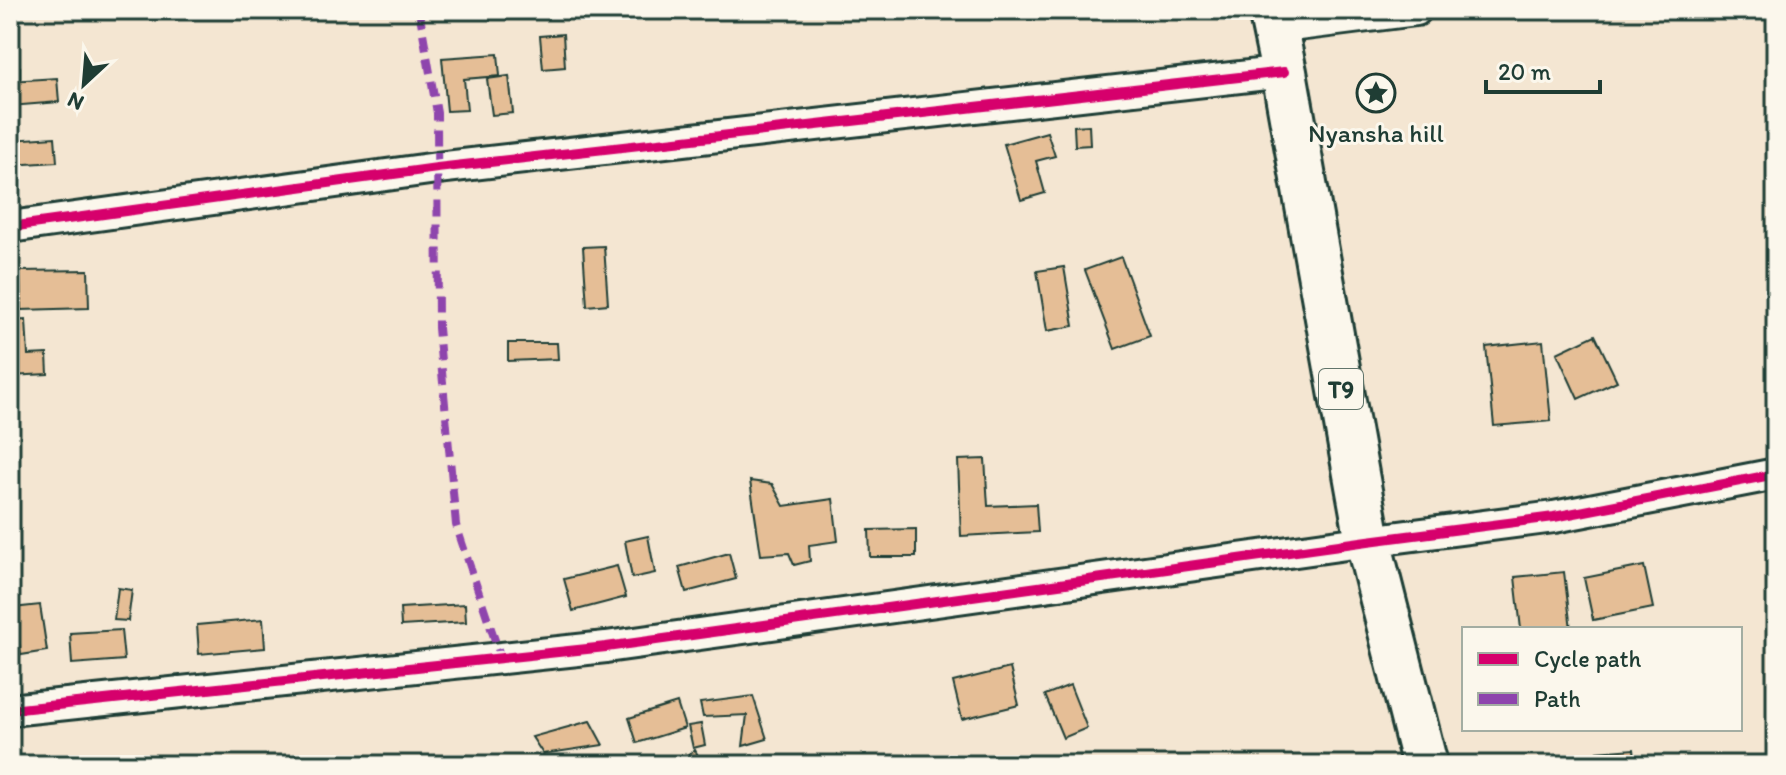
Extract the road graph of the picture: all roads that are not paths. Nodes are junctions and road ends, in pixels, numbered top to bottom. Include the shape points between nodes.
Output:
1 (1416, 10) edge
2 (1272, 19) edge
3 (1284, 72) junction
4 (10, 227) edge
5 (1776, 474) edge
6 (1368, 541) junction
7 (10, 710) edge
8 (1425, 765) edge

1 - 2 street
2 - 3 highway, T9
3 - 4 street via 437,168
3 - 6 highway, T9
5 - 6 street via 1554,517
6 - 7 street via 606,647
6 - 8 highway, T9

